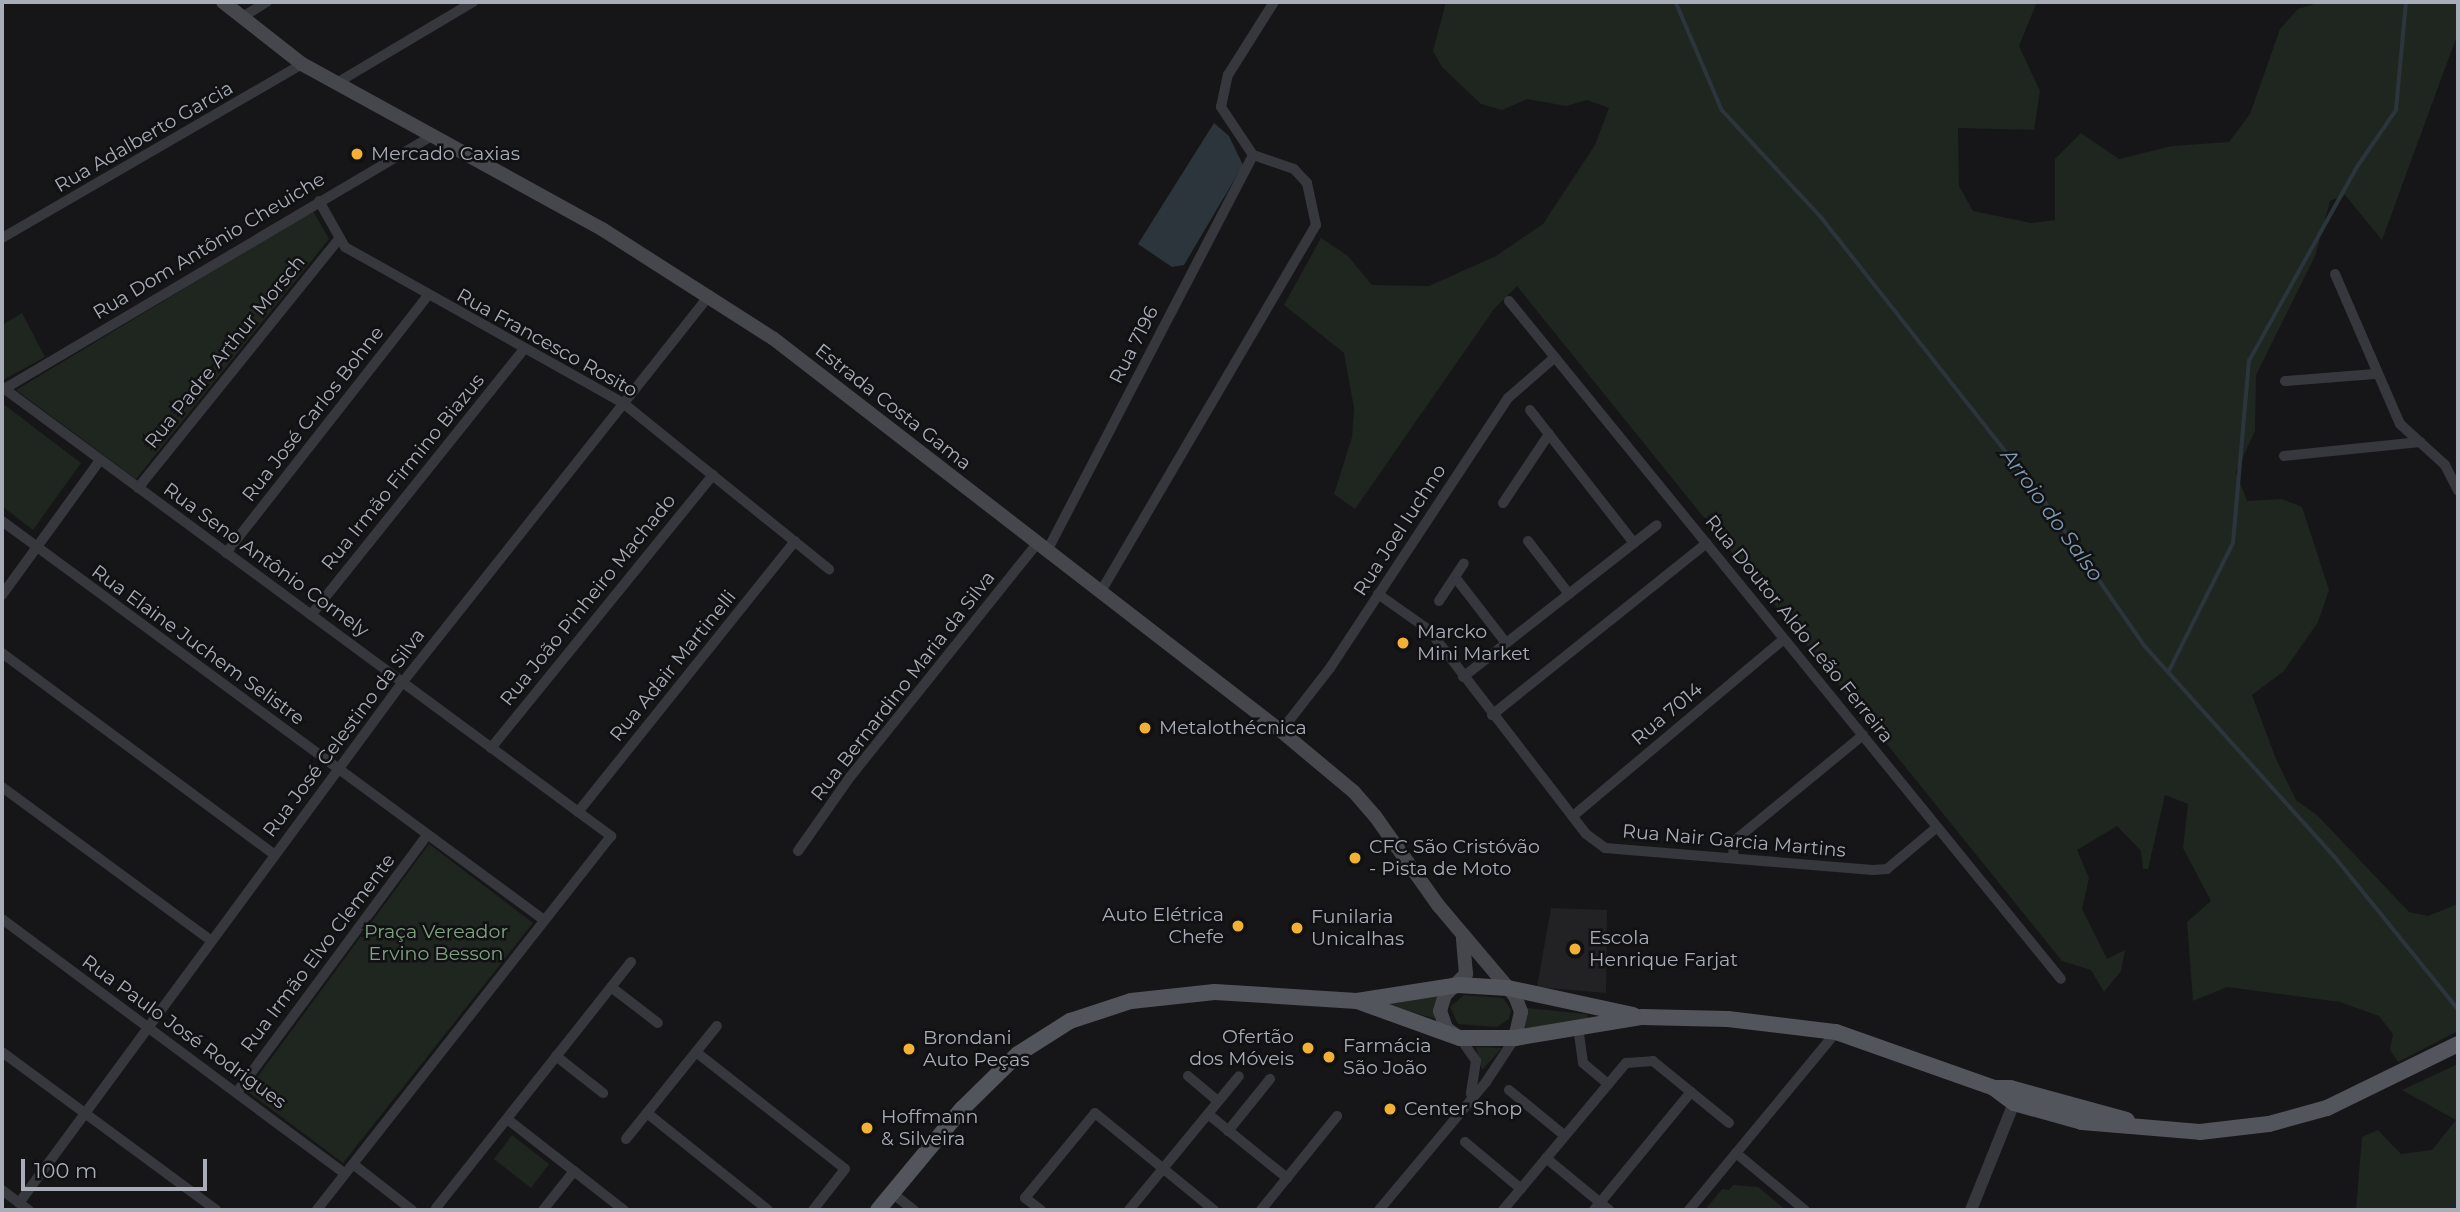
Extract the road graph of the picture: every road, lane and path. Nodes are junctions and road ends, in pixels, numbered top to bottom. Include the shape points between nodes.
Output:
1 (267, 2) edge
2 (473, 2) edge
3 (1274, 2) edge
4 (234, 7) edge
5 (302, 64) junction
6 (335, 84) junction
7 (432, 136) junction
8 (1252, 155) junction
9 (319, 201) junction
10 (2, 238) edge
11 (339, 239) junction
12 (2335, 274) dead end
13 (710, 295) junction
14 (427, 297) junction
15 (1509, 301) dead end
16 (523, 350) junction
17 (1555, 357) junction
18 (2375, 374) junction
19 (2285, 381) dead end
20 (3, 388) edge
21 (623, 403) junction
22 (1530, 410) dead end
23 (1549, 434) junction
24 (2420, 442) junction
25 (2284, 456) dead end
26 (100, 460) junction
27 (713, 475) junction
28 (138, 488) junction
29 (2458, 491) edge
30 (1503, 503) dead end
31 (2, 521) edge
32 (1657, 525) dead end
33 (795, 541) junction
34 (1528, 541) dead end
35 (1634, 543) junction
36 (1707, 543) junction
37 (37, 547) junction
38 (1042, 548) junction
39 (226, 553) junction
40 (1464, 563) dead end
41 (829, 569) dead end
42 (1455, 577) junction
43 (1100, 593) junction
44 (1378, 594) junction
45 (1569, 594) junction
46 (2, 595) edge
47 (1439, 601) dead end
48 (311, 615) junction
49 (1784, 639) junction
50 (1506, 643) junction
51 (2, 653) edge
52 (1463, 677) junction
53 (402, 682) junction
54 (1492, 715) junction
55 (1281, 731) junction
56 (1863, 736) junction
57 (491, 748) junction
58 (338, 769) junction
59 (2, 787) edge
60 (578, 812) junction
61 (1573, 816) junction
62 (1937, 827) junction
63 (427, 835) junction
64 (798, 851) dead end
65 (274, 854) junction
66 (1733, 858) junction
67 (2, 919) edge
68 (544, 920) junction
69 (1463, 937) junction
70 (210, 940) junction
71 (631, 962) dead end
72 (2061, 979) dead end
73 (1458, 985) junction
74 (611, 987) junction
75 (1508, 988) junction
76 (1357, 1002) junction
77 (1642, 1017) junction
78 (658, 1023) dead end
79 (146, 1026) junction
80 (717, 1026) dead end
81 (1578, 1027) junction
82 (1836, 1032) junction
83 (1460, 1038) junction
84 (1515, 1038) junction
85 (2458, 1044) edge
86 (2, 1052) edge
87 (696, 1052) junction
88 (556, 1056) junction
89 (1188, 1076) dead end
90 (1239, 1076) dead end
91 (1270, 1079) dead end
92 (1608, 1084) junction
93 (1994, 1088) junction
94 (1509, 1090) dead end
95 (237, 1092) junction
96 (1691, 1092) junction
97 (603, 1093) dead end
98 (2037, 1096) junction
99 (1219, 1101) junction
100 (2014, 1102) junction
101 (1466, 1104) junction
102 (84, 1112) junction
103 (647, 1114) junction
104 (1208, 1114) junction
105 (1337, 1116) dead end
106 (506, 1119) junction
107 (1729, 1123) dead end
108 (2152, 1130) junction
109 (1228, 1131) junction
110 (1565, 1136) junction
111 (626, 1139) dead end
112 (1465, 1142) dead end
113 (1736, 1153) junction
114 (1546, 1158) junction
115 (353, 1164) junction
116 (1163, 1169) junction
117 (574, 1171) junction
118 (345, 1174) junction
119 (1287, 1178) junction
120 (1521, 1189) junction
121 (2, 1190) edge
122 (892, 1193) junction
123 (24, 1207) edge
124 (436, 1208) dead end
125 (1601, 1208) edge
126 (1382, 1209) edge
127 (216, 1210) edge
128 (317, 1210) edge
129 (412, 1210) edge
130 (543, 1210) edge
131 (624, 1210) edge
132 (768, 1210) edge
133 (815, 1210) edge
134 (877, 1210) edge
135 (914, 1210) edge
136 (1041, 1210) edge
137 (1129, 1210) edge
138 (1214, 1210) edge
139 (1261, 1210) edge
140 (1503, 1210) edge
141 (1689, 1210) edge
142 (1805, 1210) edge
143 (1971, 1210) edge

1 - 4 street
2 - 6 street
3 - 8 street via 1222,92 1227,119
4 - 5 main road, Estrada Costa Gama
5 - 6 main road, Estrada Costa Gama
5 - 10 street, Rua Adalberto Garcia
6 - 7 main road, Estrada Costa Gama
7 - 9 street, Rua Dom Antônio Cheuiche
7 - 13 main road, Estrada Costa Gama
8 - 38 street, Rua 7196
8 - 43 street via 1294,169 1307,183 1316,225
9 - 11 street, Rua Francesco Rosito
9 - 20 street, Rua Dom Antônio Cheuiche
11 - 14 street, Rua Francesco Rosito
11 - 28 street, Rua Padre Arthur Morsch
12 - 18 street
13 - 21 street, Rua José Celestino da Silva
13 - 38 main road, Estrada Costa Gama via 774,338
14 - 16 street, Rua Francesco Rosito
14 - 39 street, Rua José Carlos Bohne
15 - 17 street, Rua Doutor Aldo Leão Ferreira
16 - 21 street, Rua Francesco Rosito
16 - 48 street, Rua Irmão Firmino Biazus
17 - 36 street, Rua Doutor Aldo Leão Ferreira
17 - 44 street, Rua Joel Iuchno via 1508,398
18 - 19 street
18 - 24 street via 2400,424
20 - 26 street, Rua Seno Antônio Cornely
21 - 27 street, Rua Francesco Rosito
21 - 53 street, Rua José Celestino da Silva
22 - 23 street
23 - 30 street
23 - 35 street
24 - 25 street
24 - 29 street via 2445,464
26 - 28 street, Rua Seno Antônio Cornely
26 - 37 street
27 - 33 street, Rua Francesco Rosito
27 - 57 street, Rua João Pinheiro Machado
28 - 39 street, Rua Seno Antônio Cornely
31 - 37 street, Rua Elaine Juchem Selistre
32 - 35 street
33 - 41 street, Rua Francesco Rosito
33 - 60 street, Rua Adair Martinelli
34 - 45 street
35 - 45 street
36 - 49 street, Rua Doutor Aldo Leão Ferreira
36 - 54 street
37 - 46 street
37 - 58 street, Rua Elaine Juchem Selistre
38 - 43 main road, Estrada Costa Gama
38 - 64 street, Rua Bernardino Maria da Silva via 850,777
39 - 48 street, Rua Seno Antônio Cornely
40 - 42 street
42 - 47 street
42 - 50 street
43 - 55 main road, Estrada Costa Gama
44 - 52 street, Rua Nair Garcia Martins via 1420,621
44 - 55 street, Rua Joel Iuchno
45 - 50 street
48 - 53 street, Rua Seno Antônio Cornely
49 - 56 street, Rua Doutor Aldo Leão Ferreira
49 - 61 street, Rua 7014
50 - 52 street
51 - 65 street
52 - 54 street, Rua Nair Garcia Martins
53 - 57 street, Rua Seno Antônio Cornely
53 - 58 street, Rua José Celestino da Silva
54 - 61 street, Rua Nair Garcia Martins
55 - 69 main road, Estrada Costa Gama via 1361,800
56 - 62 street, Rua Doutor Aldo Leão Ferreira
56 - 66 street via 1734,841
57 - 60 street, Rua Seno Antônio Cornely
58 - 63 street, Rua Elaine Juchem Selistre
58 - 65 street, Rua José Celestino da Silva
59 - 70 street
60 - 68 street, Rua Seno Antônio Cornely via 611,836
61 - 66 street, Rua Nair Garcia Martins via 1605,848
62 - 66 street, Rua Nair Garcia Martins via 1887,869
62 - 72 street, Rua Doutor Aldo Leão Ferreira
63 - 68 street, Rua Elaine Juchem Selistre
63 - 95 street, Rua Irmão Elvo Clemente
65 - 70 street, Rua José Celestino da Silva
67 - 79 street, Rua Paulo José Rodrigues
68 - 115 street
69 - 73 main road via 1468,969
69 - 75 main road, Estrada Costa Gama
70 - 79 street, Rua José Celestino da Silva
71 - 74 street
73 - 75 main road
73 - 76 main road
73 - 83 main road via 1445,995 1440,1011 1446,1028
74 - 78 street
74 - 88 street
75 - 77 main road
75 - 84 main road via 1521,1012
76 - 83 main road
76 - 122 main road via 1215,992 1164,995 1070,1021 1018,1054 988,1082
77 - 81 main road
77 - 82 main road via 1728,1019
79 - 95 street, Rua Paulo José Rodrigues
79 - 102 street, Rua José Celestino da Silva
80 - 87 street
81 - 84 main road
81 - 92 street via 1583,1063
82 - 93 main road
82 - 113 street
83 - 84 main road
83 - 101 street via 1471,1049 1478,1074
84 - 101 street
85 - 108 main road via 2316,1111 2269,1124 2200,1132
86 - 102 street
87 - 103 street
87 - 133 street via 845,1169
88 - 97 street
88 - 106 street
89 - 99 street
90 - 99 street
91 - 109 street
92 - 96 street via 1626,1063 1653,1061
92 - 110 street
93 - 98 main road
93 - 100 main road
94 - 110 street
95 - 118 street, Rua Paulo José Rodrigues
96 - 107 street
96 - 125 street
98 - 100 street
98 - 108 main road
99 - 104 street
100 - 108 main road via 2082,1122
100 - 143 street
101 - 126 street
102 - 123 street, Rua José Celestino da Silva
102 - 127 street
103 - 111 street
103 - 132 street
104 - 109 street
104 - 116 street
105 - 119 street
106 - 117 street
106 - 124 street
109 - 119 street
110 - 114 street
112 - 120 street
113 - 141 street
113 - 142 street
114 - 120 street
114 - 125 street
115 - 118 street
115 - 129 street
116 - 136 street via 1095,1112 1026,1198
116 - 137 street
116 - 138 street
117 - 130 street
117 - 131 street
118 - 128 street
119 - 139 street
120 - 140 street
121 - 123 street
122 - 134 main road
122 - 135 street

